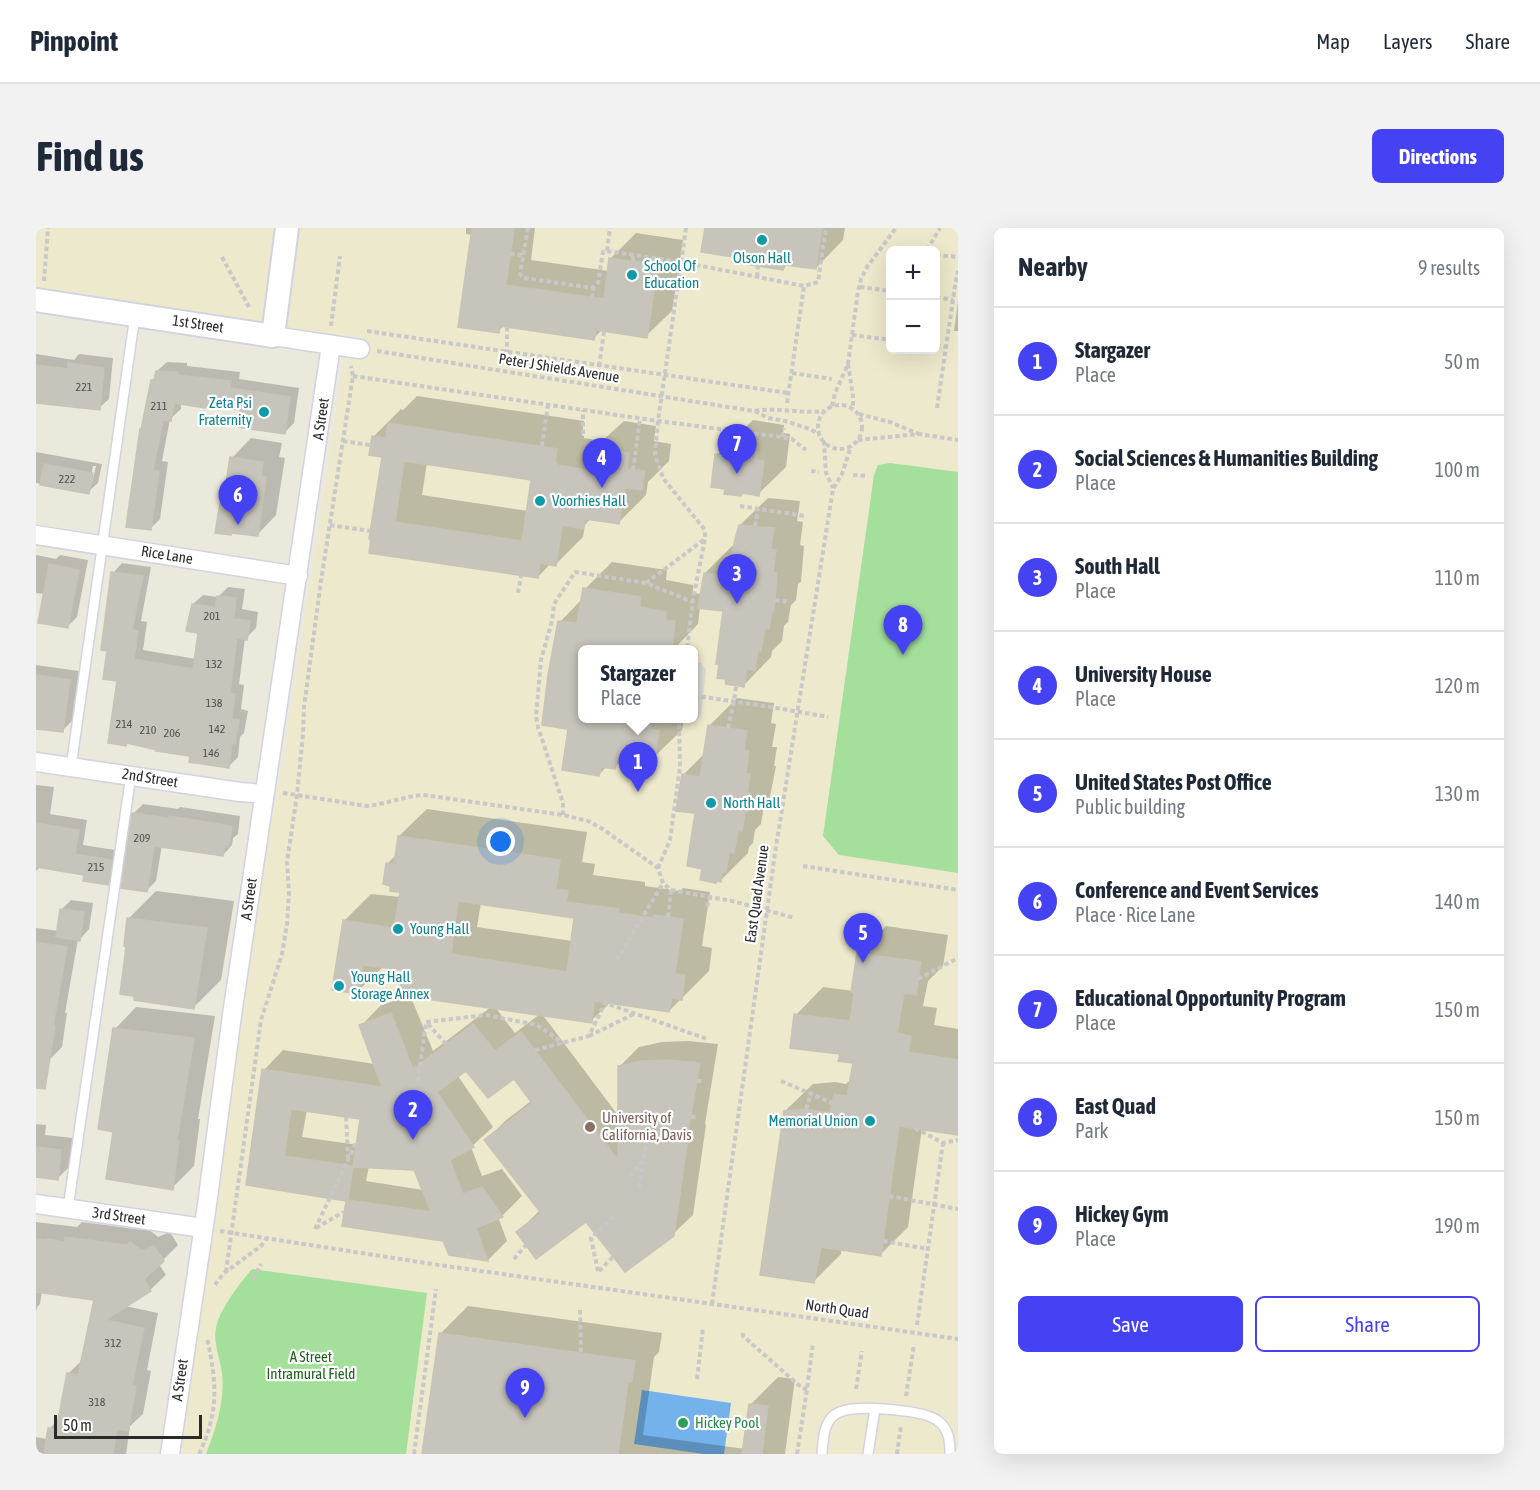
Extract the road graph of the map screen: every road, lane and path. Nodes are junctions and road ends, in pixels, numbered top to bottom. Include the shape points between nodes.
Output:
1 (48, 228) edge
2 (287, 228) edge
3 (528, 228) edge
4 (610, 228) edge
5 (686, 228) edge
6 (826, 228) edge
7 (896, 228) edge
8 (940, 228) edge
9 (929, 246) edge
10 (607, 251) junction
11 (510, 254) dead end
12 (524, 255) junction
13 (633, 255) junction
14 (940, 255) edge
15 (340, 256) dead end
16 (222, 257) dead end
17 (958, 257) edge
18 (633, 261) dead end
19 (681, 262) junction
20 (758, 266) dead end
21 (958, 271) edge
22 (757, 277) junction
23 (804, 286) junction
24 (860, 287) junction
25 (593, 288) junction
26 (886, 290) edge
27 (592, 298) dead end
28 (940, 298) edge
29 (953, 300) junction
30 (39, 301) edge
31 (249, 308) dead end
32 (135, 315) junction
33 (331, 326) dead end
34 (507, 327) dead end
35 (367, 331) dead end
36 (604, 332) dead end
37 (852, 335) junction
38 (273, 336) junction
39 (886, 339) edge
40 (331, 345) junction
41 (940, 346) edge
42 (945, 347) junction
43 (360, 349) joint
44 (507, 352) junction
45 (848, 364) junction
46 (599, 366) junction
47 (792, 373) junction
48 (665, 375) junction
49 (832, 379) dead end
50 (788, 393) junction
51 (662, 396) junction
52 (787, 403) dead end
53 (548, 405) junction
54 (832, 406) junction
55 (853, 408) junction
56 (937, 408) dead end
57 (583, 410) junction
58 (754, 411) junction
59 (825, 411) junction
60 (859, 414) junction
61 (640, 418) junction
62 (658, 421) junction
63 (784, 428) dead end
64 (743, 432) junction
65 (583, 434) dead end
66 (919, 434) junction
67 (820, 435) junction
68 (782, 437) junction
69 (858, 440) junction
70 (958, 440) edge
71 (343, 441) junction
72 (824, 441) junction
73 (370, 445) dead end
74 (542, 446) dead end
75 (851, 446) junction
76 (740, 449) dead end
77 (806, 450) dead end
78 (633, 470) dead end
79 (811, 471) dead end
80 (819, 472) dead end
81 (853, 475) dead end
82 (868, 476) dead end
83 (833, 489) junction
84 (740, 506) dead end
85 (758, 509) junction
86 (805, 516) dead end
87 (330, 525) junction
88 (755, 526) dead end
89 (370, 531) dead end
90 (36, 535) edge
91 (705, 539) junction
92 (103, 545) junction
93 (298, 576) junction
94 (521, 576) dead end
95 (646, 583) junction
96 (518, 592) dead end
97 (775, 600) dead end
98 (693, 602) junction
99 (789, 602) dead end
100 (688, 645) edge
101 (736, 686) dead end
102 (698, 698) edge
103 (735, 702) junction
104 (798, 712) junction
105 (828, 717) dead end
106 (679, 723) edge
107 (728, 728) dead end
108 (36, 762) edge
109 (71, 767) junction
110 (131, 775) junction
111 (264, 794) junction
112 (297, 795) junction
113 (744, 802) dead end
114 (756, 803) dead end
115 (563, 815) junction
116 (803, 866) dead end
117 (658, 868) junction
118 (663, 883) junction
119 (671, 890) junction
120 (958, 890) edge
121 (710, 897) junction
122 (707, 907) dead end
123 (766, 910) junction
124 (668, 917) dead end
125 (795, 918) dead end
126 (958, 958) edge
127 (617, 960) dead end
128 (918, 979) dead end
129 (635, 1013) junction
130 (426, 1022) junction
131 (589, 1036) junction
132 (707, 1040) dead end
133 (563, 1043) junction
134 (446, 1044) dead end
135 (536, 1050) dead end
136 (418, 1081) dead end
137 (781, 1081) dead end
138 (811, 1094) junction
139 (832, 1103) dead end
140 (806, 1109) dead end
141 (697, 1116) dead end
142 (346, 1117) dead end
143 (691, 1117) dead end
144 (915, 1128) dead end
145 (671, 1134) junction
146 (694, 1136) dead end
147 (958, 1140) edge
148 (670, 1141) dead end
149 (357, 1143) dead end
150 (944, 1143) junction
151 (348, 1160) junction
152 (643, 1160) junction
153 (630, 1176) dead end
154 (639, 1187) dead end
155 (889, 1196) dead end
156 (36, 1204) edge
157 (934, 1204) junction
158 (68, 1208) junction
159 (958, 1209) edge
160 (344, 1212) dead end
161 (615, 1215) dead end
162 (203, 1228) junction
163 (232, 1233) junction
164 (267, 1238) junction
165 (883, 1241) dead end
166 (526, 1245) dead end
167 (928, 1249) junction
168 (613, 1257) dead end
169 (514, 1259) dead end
170 (261, 1264) dead end
171 (226, 1272) junction
172 (253, 1279) dead end
173 (436, 1289) dead end
174 (212, 1290) dead end
175 (712, 1304) junction
176 (580, 1310) dead end
177 (917, 1325) dead end
178 (703, 1328) dead end
179 (205, 1330) dead end
180 (743, 1334) dead end
181 (958, 1339) edge
182 (813, 1343) dead end
183 (914, 1345) dead end
184 (862, 1352) dead end
185 (581, 1353) dead end
186 (697, 1379) dead end
187 (807, 1389) junction
188 (856, 1389) dead end
189 (906, 1396) dead end
190 (875, 1409) junction
191 (901, 1425) dead end
192 (170, 1454) edge
193 (199, 1454) edge
194 (414, 1454) edge
195 (797, 1454) edge
196 (822, 1454) edge
197 (868, 1454) edge
198 (897, 1454) edge
199 (950, 1454) edge

1 - 30 path
2 - 38 street
3 - 12 path
4 - 10 path
5 - 19 path
6 - 23 path via 818,282
7 - 24 path via 867,267
8 - 9 path
10 - 13 path
10 - 25 path via 603,252 598,283
11 - 12 path
12 - 25 path via 520,274 524,278
13 - 18 path
13 - 19 path
14 - 17 path
15 - 33 path
16 - 31 path
19 - 22 path
19 - 48 path
20 - 22 path
21 - 29 path
22 - 23 path
23 - 47 path
24 - 26 path
24 - 37 path
25 - 27 path
28 - 29 path
29 - 42 path
30 - 32 street, 1st Street
32 - 38 street, 1st Street
32 - 92 lane
34 - 44 path
35 - 44 path
36 - 46 path
37 - 39 path
37 - 45 path
38 - 40 street, 1st Street
40 - 43 street, 1st Street
40 - 93 street, A Street
41 - 42 path
42 - 56 path
43 - 51 path, Peter J Shields Avenue
44 - 46 path
45 - 54 path
45 - 55 path
46 - 48 path
47 - 49 path
47 - 50 path
48 - 50 path
48 - 51 path
50 - 52 path
51 - 58 path, Peter J Shields Avenue
51 - 62 path
53 - 57 path
53 - 71 path via 353,376
53 - 74 path
54 - 55 path
54 - 59 path
55 - 60 path
57 - 61 path
57 - 65 path
58 - 59 path, Peter J Shields Avenue
58 - 67 path, Peter J Shields Avenue
59 - 67 path via 819,423
60 - 66 path
60 - 69 path via 862,428
61 - 62 path
61 - 78 path
62 - 64 path
62 - 91 path via 655,455 663,478 705,530
63 - 68 path
64 - 68 path
64 - 76 path
66 - 69 path
66 - 70 path
67 - 72 path
68 - 77 path via 792,439
69 - 75 path
71 - 73 path
71 - 87 path
72 - 75 path via 837,448
72 - 83 path, East Quad Avenue via 826,473
75 - 83 path, East Quad Avenue
79 - 80 path
81 - 82 path
83 - 104 path, East Quad Avenue
84 - 85 path
85 - 86 path
85 - 88 path
87 - 89 path
87 - 112 path via 304,707
90 - 92 street, Rice Lane
91 - 95 path
91 - 98 path
92 - 93 street, Rice Lane
92 - 109 lane
93 - 111 street, A Street
94 - 96 path
95 - 98 path
95 - 115 path via 574,572 554,604 541,660 536,716 563,803
97 - 99 path
98 - 100 path
101 - 103 path
102 - 103 path
103 - 104 path
103 - 107 path
104 - 105 path
104 - 123 path, East Quad Avenue
106 - 117 path via 680,767 670,840
108 - 109 street, 2nd Street
109 - 110 street, 2nd Street
110 - 111 street, 2nd Street
110 - 158 lane
111 - 112 path
111 - 162 street, A Street
112 - 115 path via 368,806 424,795
112 - 163 path via 287,862 287,924 282,954 261,1020
113 - 114 path
115 - 117 path via 601,828
116 - 120 path
117 - 118 path
118 - 119 path
118 - 127 path
119 - 121 path
119 - 124 path
121 - 122 path
121 - 123 path
123 - 125 path
123 - 175 path, East Quad Avenue
126 - 128 path
129 - 131 path
129 - 131 path via 605,1003
129 - 132 path
130 - 133 path via 486,1015 537,1025
130 - 134 path
130 - 136 path
131 - 133 path
133 - 135 path
137 - 138 path
138 - 139 path
138 - 140 path
141 - 143 path
142 - 151 path
144 - 150 path
145 - 146 path
145 - 148 path
145 - 152 path via 649,1133
147 - 150 path
149 - 151 path
150 - 157 path
151 - 160 path via 315,1229
152 - 153 path
152 - 154 path
155 - 157 path
156 - 158 street, 3rd Street
157 - 159 path
157 - 167 path
158 - 162 street, 3rd Street
161 - 168 path via 591,1238 598,1271
162 - 163 path, North Quad
162 - 192 street, A Street
163 - 164 path, North Quad
163 - 171 path
164 - 171 path
164 - 175 path, North Quad
165 - 167 path
166 - 169 path
167 - 177 path
170 - 172 path
171 - 174 path
173 - 194 path
175 - 181 path, North Quad
176 - 185 path
178 - 186 path
179 - 193 path via 215,1397 214,1413
180 - 187 path
182 - 187 path
183 - 189 path
184 - 188 path
187 - 195 path
190 - 196 lane via 853,1409 831,1418
190 - 197 lane
190 - 199 lane via 936,1418 950,1438
191 - 198 path

